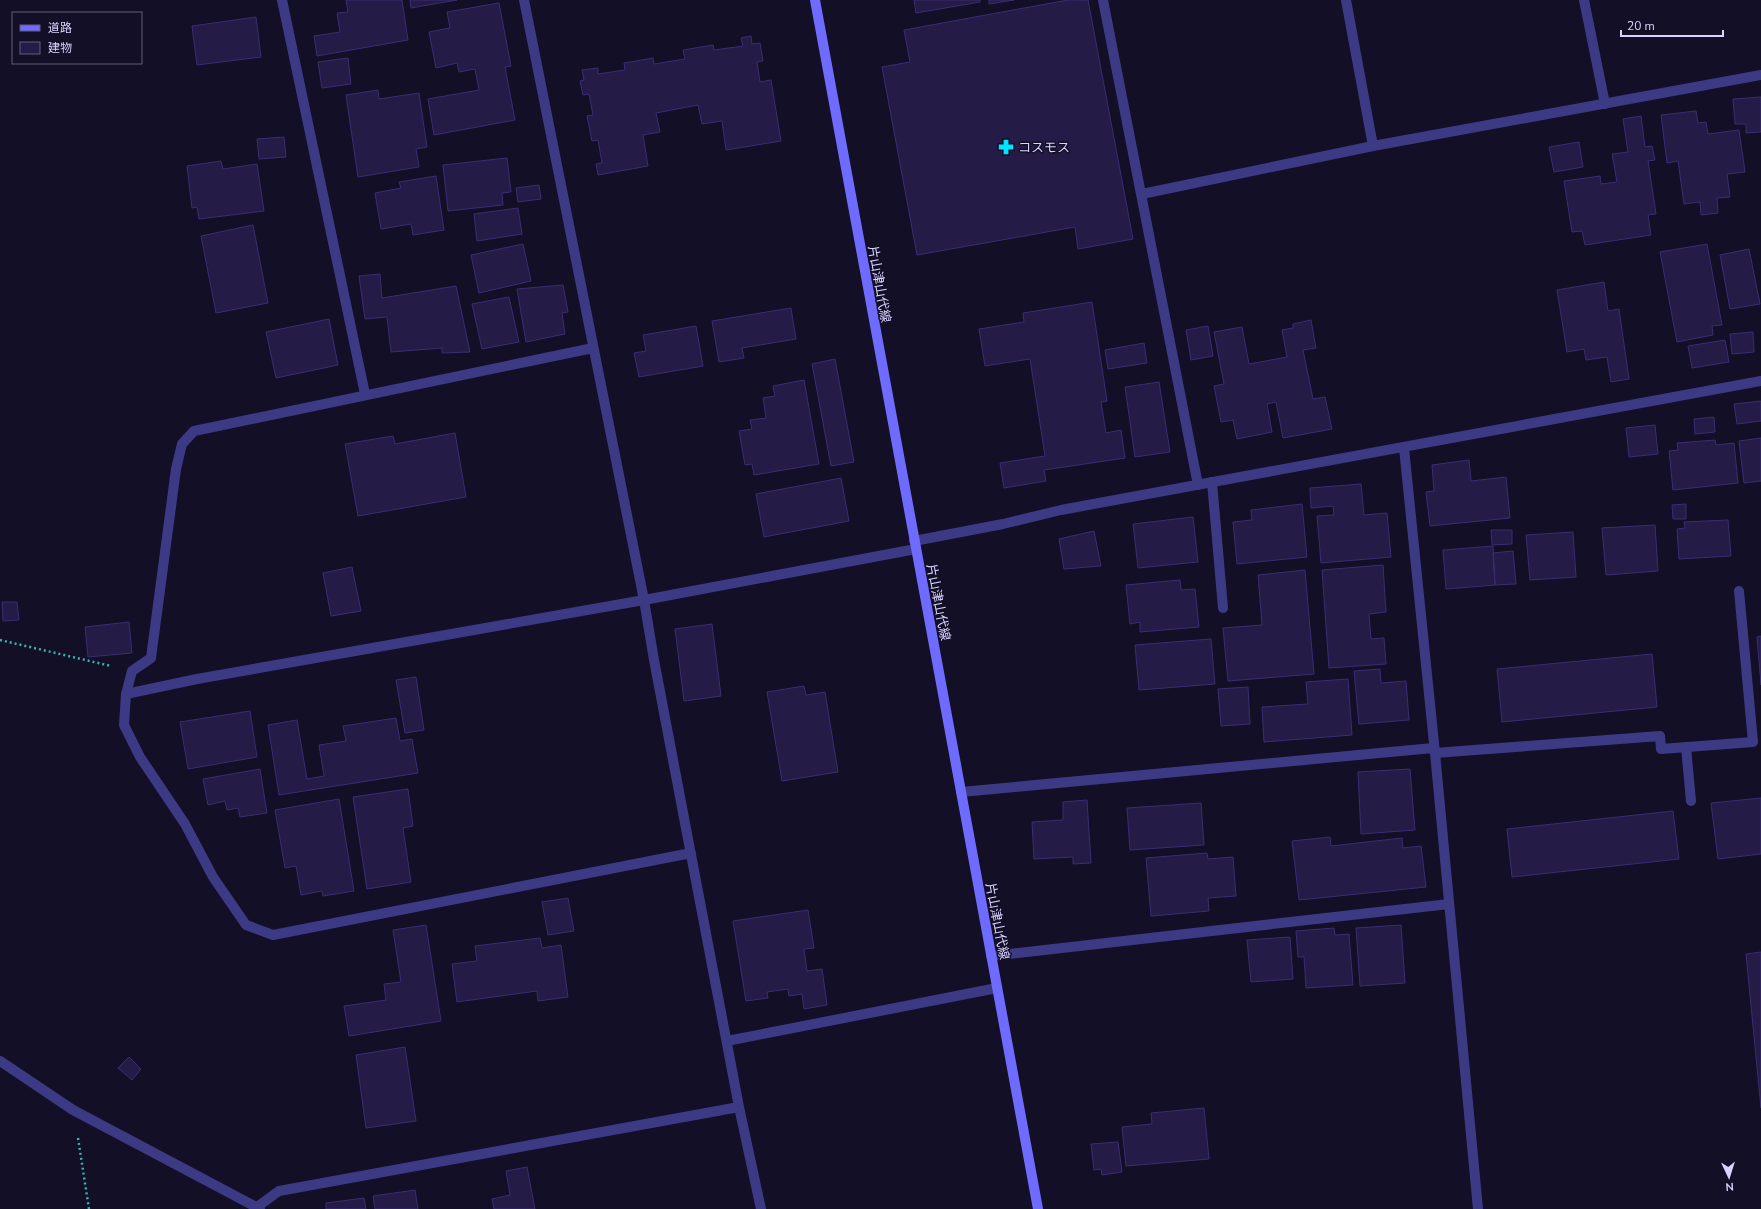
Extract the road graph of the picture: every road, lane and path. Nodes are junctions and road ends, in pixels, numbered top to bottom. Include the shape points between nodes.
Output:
1 (282, 0) edge
2 (524, 0) edge
3 (815, 0) edge
4 (1102, 0) edge
5 (1346, 0) edge
6 (1584, 0) edge
7 (1761, 76) edge
8 (1605, 104) junction
9 (1373, 146) junction
10 (1142, 194) junction
11 (593, 348) junction
12 (1761, 381) edge
13 (365, 394) junction
14 (1404, 448) junction
15 (1212, 482) junction
16 (1198, 485) junction
17 (915, 545) junction
18 (1739, 591) dead end
19 (644, 600) junction
20 (1223, 608) dead end
21 (0, 640) edge
22 (132, 671) junction
23 (126, 694) junction
24 (1756, 717) edge
25 (1686, 747) junction
26 (1434, 750) junction
27 (961, 792) junction
28 (1691, 801) dead end
29 (691, 852) junction
30 (1449, 904) junction
31 (991, 956) junction
32 (997, 988) junction
33 (727, 1041) junction
34 (0, 1061) edge
35 (739, 1107) junction
36 (73, 1110) junction
37 (258, 1208) edge
38 (89, 1209) edge
39 (761, 1209) edge
40 (1038, 1209) edge
41 (1478, 1209) edge

1 - 13 street
2 - 11 street
3 - 17 main road, 片山津山代線
4 - 10 street
5 - 9 street
6 - 8 street
7 - 8 street
8 - 9 street
9 - 10 street
10 - 16 street
11 - 13 street
11 - 19 street
12 - 14 street
13 - 22 street via 194,431 182,444 176,469 151,658
14 - 15 street
14 - 26 street
15 - 16 street
15 - 20 street
16 - 17 street via 1061,510
17 - 19 street
17 - 27 main road, 片山津山代線
18 - 24 street
19 - 23 street via 197,679
19 - 29 street
21 - 22 path
22 - 23 street
23 - 29 street via 124,725 140,757 185,824 213,877 246,925 273,935
24 - 25 street via 1754,742
25 - 26 street via 1661,749 1660,736
25 - 28 street
26 - 27 street
26 - 30 street
27 - 31 main road, 片山津山代線
29 - 33 street
30 - 31 street
30 - 41 street
31 - 32 main road, 片山津山代線
32 - 33 street
32 - 40 main road, 片山津山代線
33 - 35 street
34 - 36 street
35 - 37 street via 278,1191
35 - 39 street
36 - 37 street
36 - 38 path

